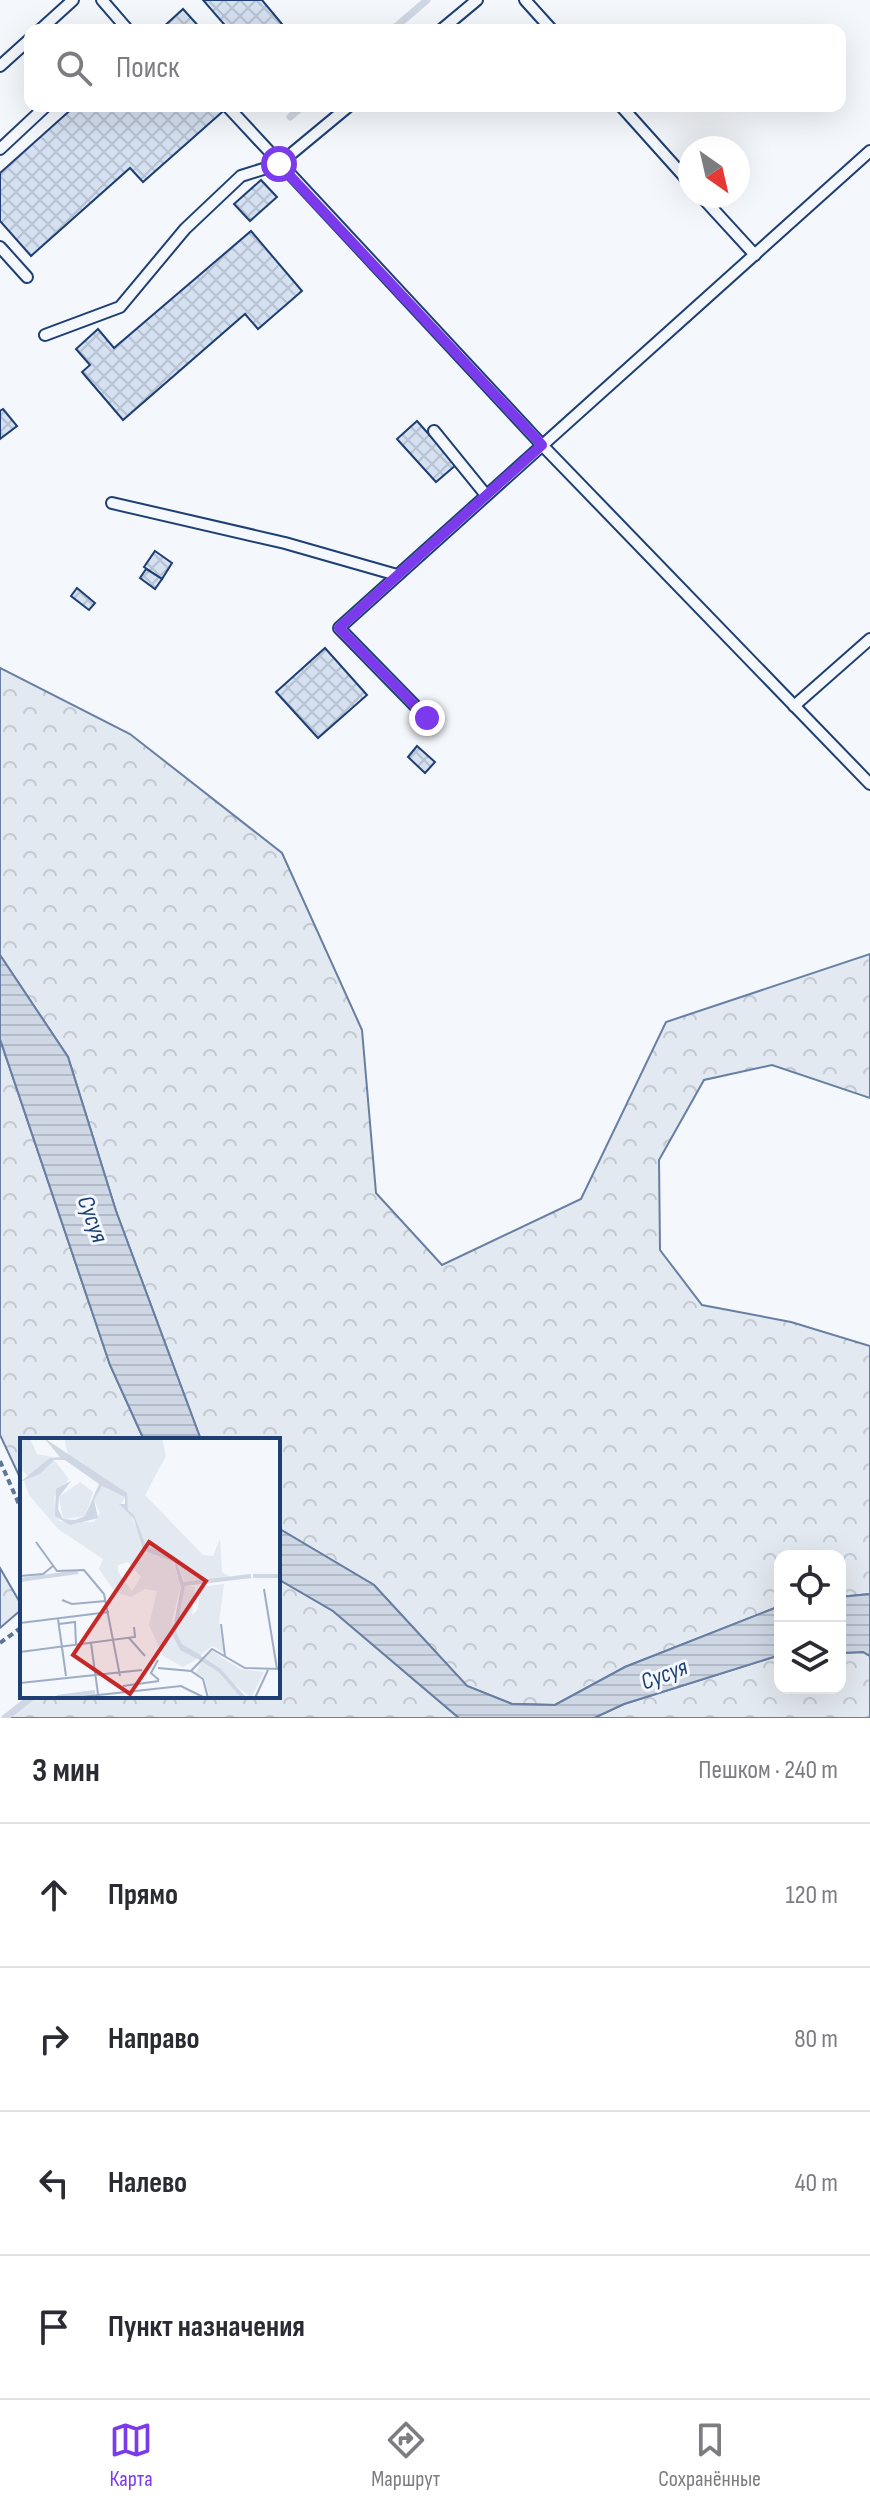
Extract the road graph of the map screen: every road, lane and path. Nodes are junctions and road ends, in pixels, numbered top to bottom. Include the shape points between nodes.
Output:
1 (73, 0) edge
2 (102, 0) edge
3 (477, 0) edge
4 (525, 0) edge
5 (47, 24) edge
6 (123, 24) edge
7 (448, 24) edge
8 (547, 24) edge
9 (24, 44) edge
10 (0, 66) edge
11 (40, 112) edge
12 (232, 112) edge
13 (342, 112) edge
14 (626, 112) edge
15 (0, 149) edge
16 (870, 151) edge
17 (279, 164) junction
18 (678, 170) edge
19 (712, 208) edge
20 (0, 247) edge
21 (755, 255) junction
22 (27, 277) dead end
23 (45, 335) dead end
24 (434, 431) dead end
25 (542, 445) junction
26 (486, 495) junction
27 (112, 503) dead end
28 (397, 575) junction
29 (870, 639) edge
30 (794, 706) junction
31 (427, 718) dead end
32 (870, 784) edge
33 (0, 1461) edge
34 (20, 1506) edge
35 (20, 1628) edge
36 (0, 1643) edge

1 - 5 lane
2 - 6 lane
3 - 7 lane
4 - 8 lane
9 - 10 lane
11 - 15 lane
12 - 17 lane
13 - 17 lane
14 - 18 lane
16 - 21 lane
17 - 23 lane via 241,176 185,229 120,307
17 - 25 lane
19 - 21 lane
20 - 22 lane
21 - 25 lane
24 - 26 lane
25 - 26 lane
25 - 30 lane
26 - 28 lane
27 - 28 lane
28 - 31 lane via 339,628
29 - 30 lane
30 - 32 lane
33 - 34 path
35 - 36 path

